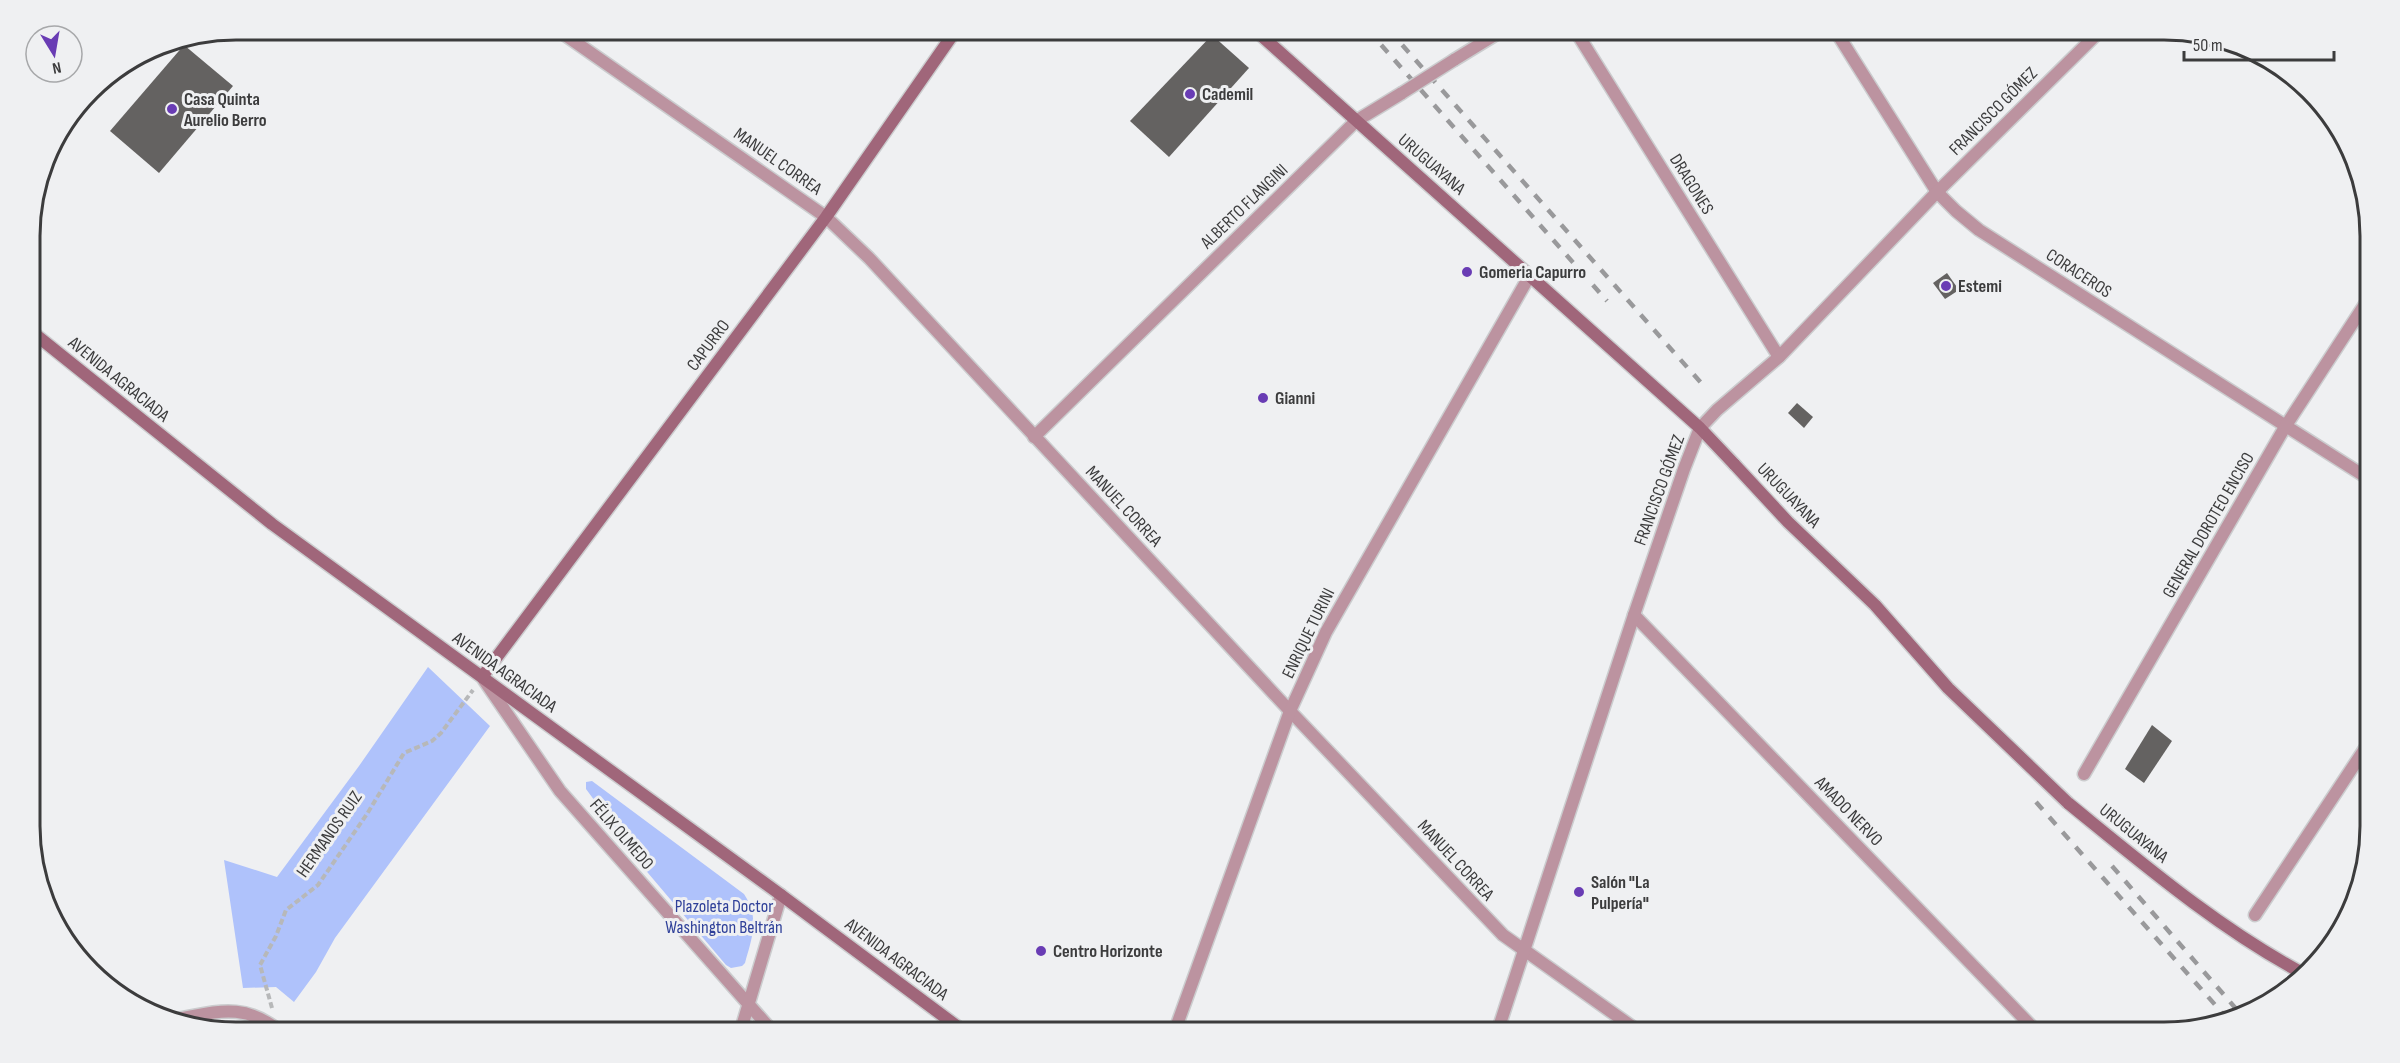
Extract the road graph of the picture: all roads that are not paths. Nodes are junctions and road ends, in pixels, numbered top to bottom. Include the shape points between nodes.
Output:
1 (1267, 40) edge
2 (1486, 40) edge
3 (1581, 40) edge
4 (1841, 40) edge
5 (2091, 40) edge
6 (574, 41) edge
7 (949, 41) edge
8 (1356, 121) junction
9 (1937, 192) junction
10 (826, 217) junction
11 (1530, 275) junction
12 (2360, 310) edge
13 (41, 339) edge
14 (1779, 357) junction
15 (2285, 427) junction
16 (1700, 428) junction
17 (1034, 437) junction
18 (2360, 474) edge
19 (1634, 615) junction
20 (482, 677) junction
21 (1290, 711) junction
22 (2360, 756) edge
23 (2084, 774) dead end
24 (782, 895) junction
25 (2255, 915) dead end
26 (1523, 949) junction
27 (2297, 970) edge
28 (748, 1004) junction
29 (190, 1017) edge
30 (1500, 1022) edge
31 (1626, 1022) edge
32 (2027, 1022) edge
33 (269, 1023) edge
34 (743, 1023) edge
35 (765, 1023) edge
36 (952, 1023) edge
37 (1178, 1023) edge

1 - 8 street, URUGUAYANA
2 - 8 street, ALBERTO FLANGINI, bridge
3 - 14 street, DRAGONES
4 - 9 street, CORACEROS
5 - 9 street, FRANCISCO GÓMEZ
6 - 10 street, MANUEL CORREA
7 - 10 street, CAPURRO
8 - 11 street, URUGUAYANA
8 - 17 street, ALBERTO FLANGINI
9 - 14 street, FRANCISCO GÓMEZ
9 - 15 street, CORACEROS via 1979,230
10 - 17 street, MANUEL CORREA via 869,258
10 - 20 street, CAPURRO
11 - 16 street, URUGUAYANA
11 - 21 street, ENRIQUE TURINI via 1326,632
12 - 15 street, GENERAL DOROTEO ENCISO
13 - 20 street, AVENIDA AGRACIADA via 272,524
14 - 16 street, FRANCISCO GÓMEZ
15 - 18 street, CORACEROS
15 - 23 street, GENERAL DOROTEO ENCISO
16 - 19 street, FRANCISCO GÓMEZ
16 - 27 street, URUGUAYANA, bridge via 1788,522 1875,605 1948,687 2068,803 2239,936
17 - 21 street, MANUEL CORREA
19 - 26 street, FRANCISCO GÓMEZ
19 - 32 street, AMADO NERVO
20 - 24 street, AVENIDA AGRACIADA
20 - 28 street, FÉLIX OLMEDO via 560,791
21 - 26 street, MANUEL CORREA via 1503,935
21 - 37 street, ENRIQUE TURINI
22 - 25 street
24 - 28 street
24 - 36 street, AVENIDA AGRACIADA
26 - 30 street, FRANCISCO GÓMEZ
26 - 31 street, MANUEL CORREA
28 - 34 street
28 - 35 street, FÉLIX OLMEDO
29 - 33 street via 239,1011

